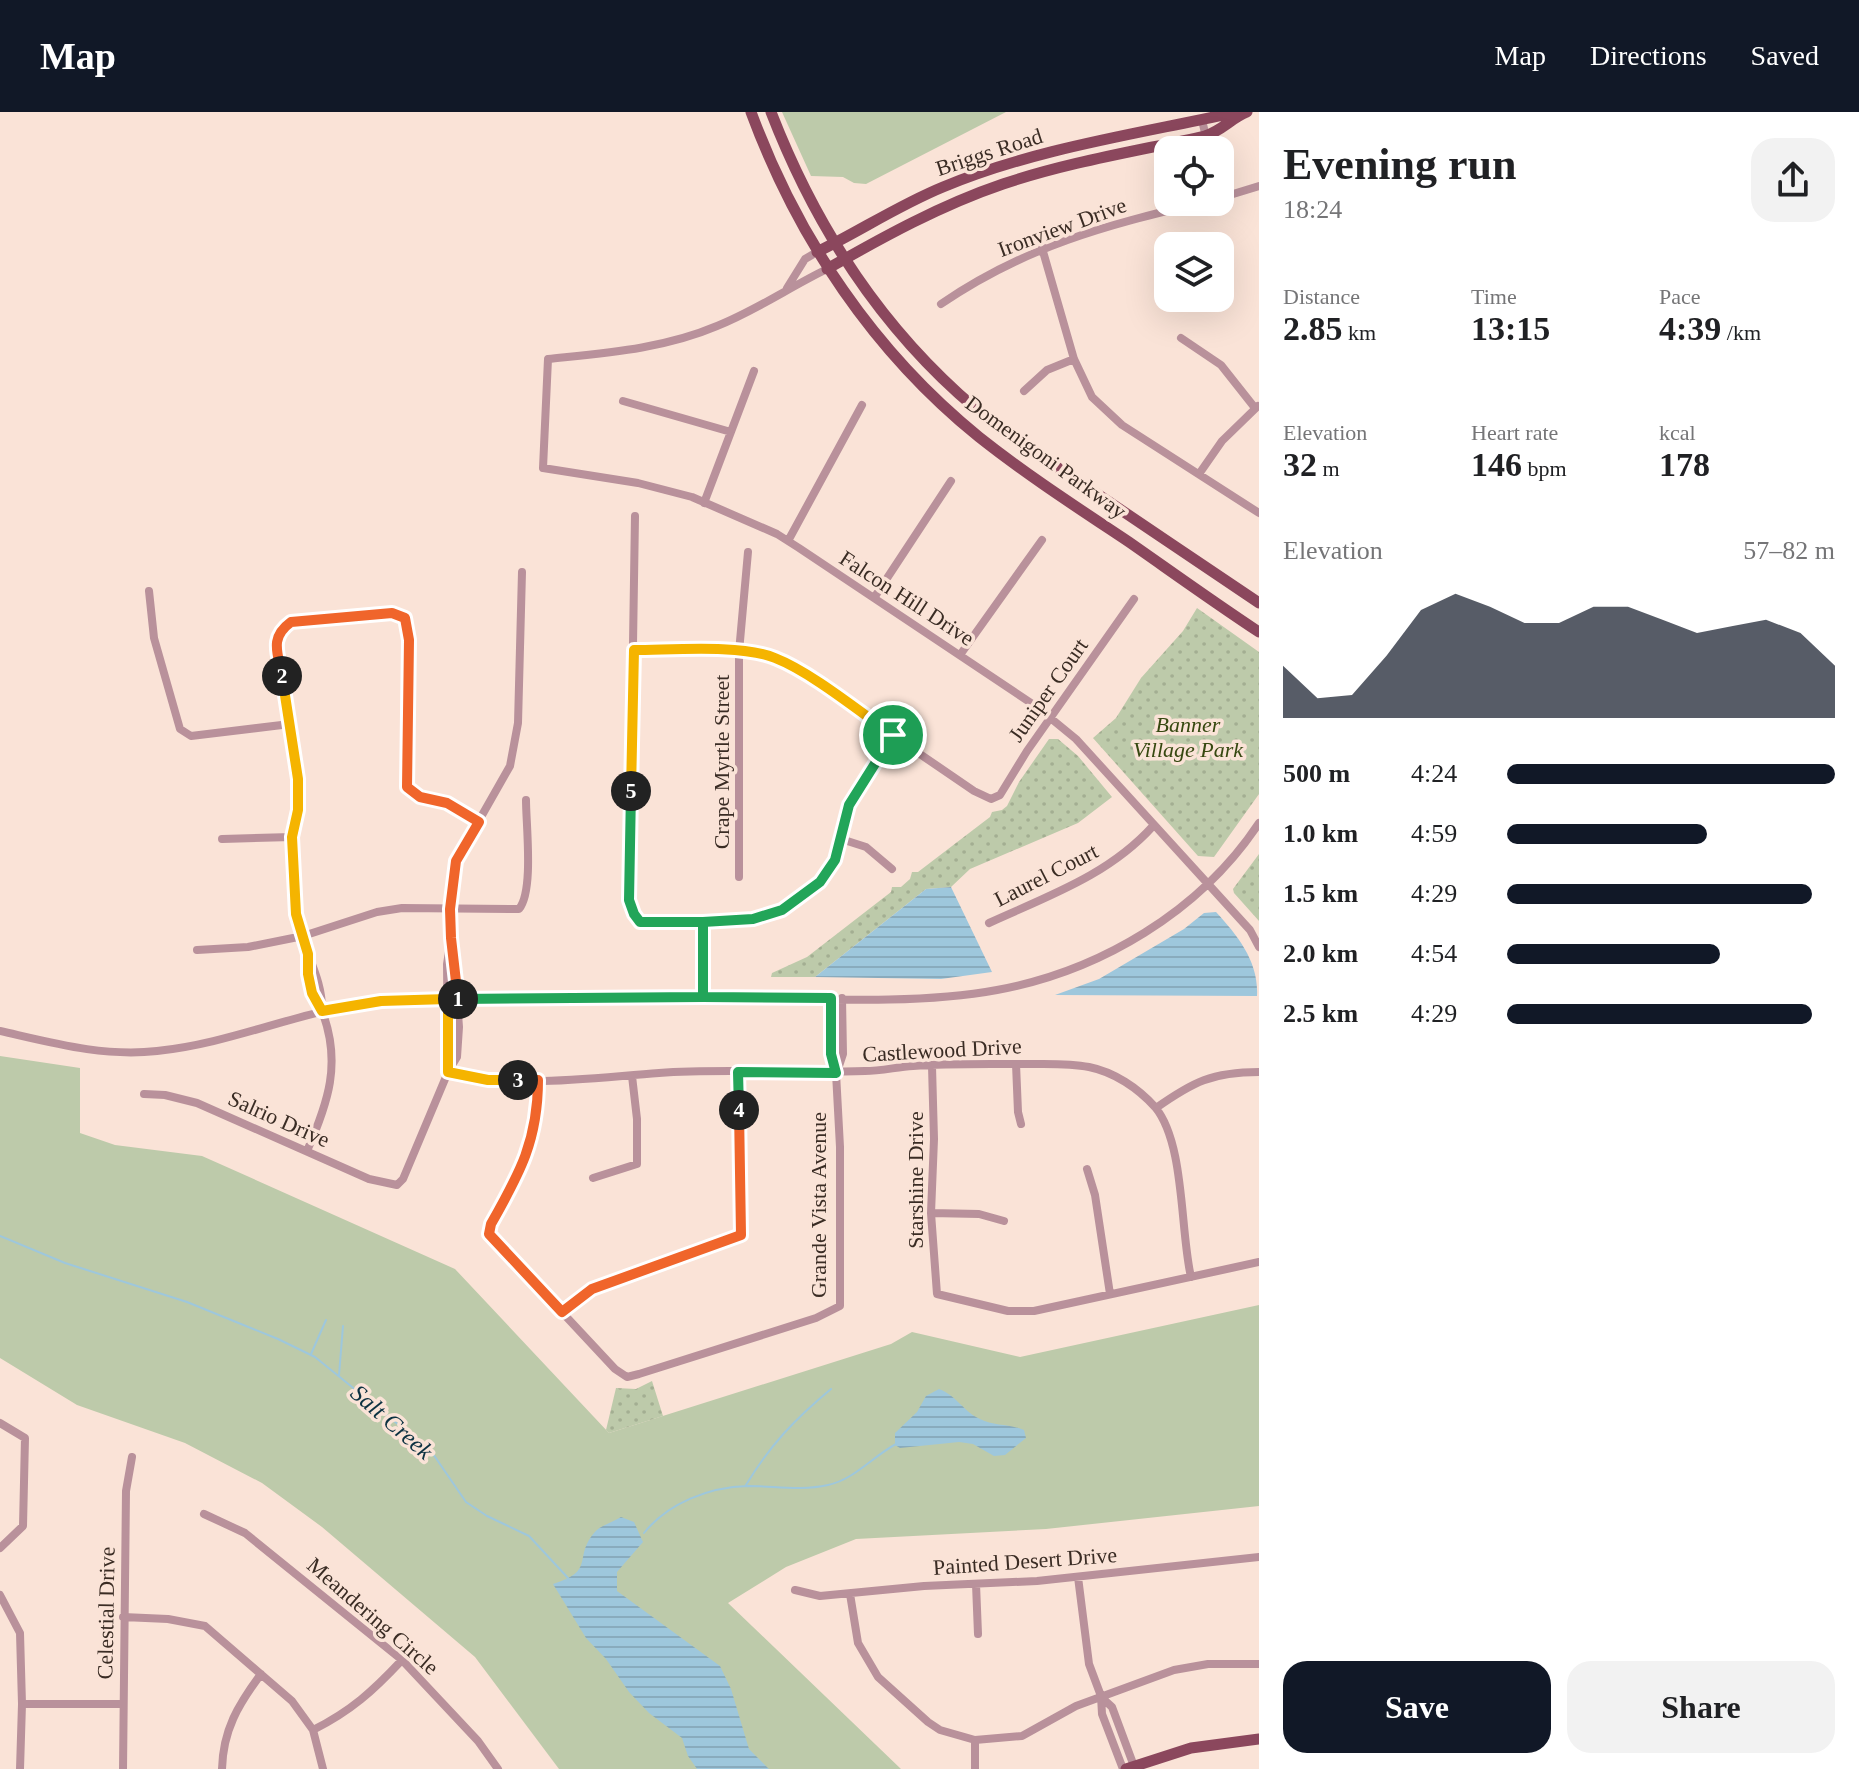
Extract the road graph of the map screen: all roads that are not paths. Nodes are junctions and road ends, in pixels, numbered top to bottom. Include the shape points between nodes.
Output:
1 (751, 112) edge
2 (771, 112) edge
3 (1247, 112) edge
4 (1233, 117) junction
5 (1202, 120) junction
6 (1205, 136) joint
7 (1154, 147) edge
8 (1259, 186) edge
9 (1234, 192) edge
10 (1154, 214) edge
11 (835, 243) junction
12 (1042, 248) junction
13 (817, 252) junction
14 (845, 259) junction
15 (827, 269) junction
16 (787, 288) junction
17 (941, 304) dead end
18 (1181, 338) dead end
19 (548, 359) joint
20 (1074, 359) junction
21 (754, 371) dead end
22 (1024, 391) dead end
23 (623, 401) dead end
24 (862, 405) dead end
25 (1257, 407) edge
26 (731, 432) junction
27 (1199, 474) junction
28 (951, 481) dead end
29 (704, 503) junction
30 (1259, 513) edge
31 (635, 516) dead end
32 (1042, 540) dead end
33 (788, 541) junction
34 (748, 552) dead end
35 (522, 572) dead end
36 (149, 591) dead end
37 (874, 598) junction
38 (1134, 599) dead end
39 (1259, 603) edge
40 (1259, 632) edge
41 (634, 650) junction
42 (739, 652) junction
43 (960, 655) junction
44 (1052, 719) junction
45 (290, 724) junction
46 (893, 735) junction
47 (526, 800) dead end
48 (479, 822) junction
49 (1259, 823) edge
50 (1153, 826) junction
51 (292, 837) junction
52 (222, 839) dead end
53 (841, 839) junction
54 (892, 869) dead end
55 (739, 877) dead end
56 (1207, 885) junction
57 (450, 909) junction
58 (703, 922) junction
59 (989, 923) dead end
60 (303, 936) junction
61 (451, 938) junction
62 (1259, 947) edge
63 (197, 950) dead end
64 (703, 997) junction
65 (831, 998) junction
66 (842, 998) junction
67 (448, 999) junction
68 (458, 999) junction
69 (322, 1011) junction
70 (0, 1031) edge
71 (1016, 1064) junction
72 (932, 1066) junction
73 (448, 1072) junction
74 (738, 1072) junction
75 (1259, 1072) edge
76 (836, 1073) junction
77 (632, 1076) junction
78 (538, 1080) junction
79 (144, 1094) dead end
80 (1156, 1108) junction
81 (1021, 1124) dead end
82 (307, 1151) junction
83 (1087, 1169) dead end
84 (593, 1178) dead end
85 (931, 1213) junction
86 (1004, 1221) dead end
87 (1259, 1262) edge
88 (1191, 1277) junction
89 (1110, 1294) junction
90 (562, 1312) junction
91 (0, 1423) edge
92 (132, 1457) dead end
93 (204, 1514) dead end
94 (0, 1548) edge
95 (1259, 1557) edge
96 (1078, 1577) junction
97 (976, 1584) junction
98 (795, 1590) dead end
99 (850, 1594) junction
100 (0, 1595) edge
101 (123, 1617) junction
102 (978, 1634) dead end
103 (402, 1660) junction
104 (1259, 1664) edge
105 (261, 1674) junction
106 (1101, 1696) junction
107 (22, 1704) junction
108 (123, 1704) junction
109 (313, 1730) junction
110 (1259, 1739) edge
111 (975, 1740) junction
112 (1129, 1768) edge
113 (20, 1769) edge
114 (123, 1769) edge
115 (222, 1769) edge
116 (323, 1769) edge
117 (498, 1769) edge
118 (975, 1769) edge

1 - 13 main road, Domenigoni Parkway
2 - 11 main road, Domenigoni Parkway
3 - 4 main road, Briggs Road
4 - 5 main road, Briggs Road
4 - 6 main road, Briggs Road via 1223,130
5 - 6 street
5 - 11 main road, Briggs Road via 993,168 886,213
7 - 14 main road, Briggs Road via 1002,184 921,218
8 - 9 street
10 - 12 street, Ironview Drive
11 - 13 main road, Briggs Road
11 - 14 main road, Domenigoni Parkway
12 - 17 street, Ironview Drive
12 - 20 street
13 - 15 main road, Domenigoni Parkway
13 - 16 street, Briggs Road via 805,259
14 - 15 main road, Briggs Road
14 - 39 main road, Domenigoni Parkway via 875,301 959,394 1020,442
15 - 16 street, Briggs Road
15 - 40 main road, Domenigoni Parkway via 905,368 978,435
16 - 19 street, Briggs Road via 747,313 673,341
18 - 25 street via 1221,365
19 - 29 street, Falcon Hill Drive via 543,468 638,483
20 - 22 street via 1047,370
20 - 27 street via 1103,410
21 - 26 street
23 - 26 street
24 - 33 street
25 - 27 street via 1222,441
26 - 29 street
27 - 30 street
28 - 37 street
29 - 33 street, Falcon Hill Drive
31 - 41 street
32 - 43 street
33 - 37 street, Falcon Hill Drive
34 - 42 street, Crape Myrtle Street
35 - 48 street via 518,723 510,766
36 - 45 street via 154,638 180,729 191,736
37 - 43 street, Falcon Hill Drive
38 - 44 street, Juniper Court
41 - 42 street
41 - 58 street via 629,900 640,922
42 - 46 street via 775,658 794,668
42 - 55 street, Crape Myrtle Street
43 - 44 street, Falcon Hill Drive
44 - 46 street, Juniper Court via 1000,795 991,799
44 - 50 street, Falcon Hill Drive
45 - 48 street via 276,641 280,630 291,622 392,613 405,618 407,787
45 - 51 street via 298,779
46 - 53 street via 849,805
47 - 57 street via 524,903 519,909
48 - 57 street via 456,861
49 - 56 street
50 - 56 street, Falcon Hill Drive
50 - 59 street, Laurel Court via 1095,875
51 - 52 street
51 - 60 street via 296,914
53 - 54 street via 866,847
53 - 58 street via 820,882 782,910 753,919
56 - 62 street, Falcon Hill Drive via 1250,930
56 - 66 street via 1130,941 1053,976 955,996
57 - 60 street via 377,912
57 - 61 street
58 - 64 street
60 - 63 street
60 - 69 street via 317,971
61 - 67 street
61 - 68 street
64 - 65 street
64 - 68 street
65 - 66 street
65 - 76 street, Grande Vista Avenue
66 - 76 street, Grande Vista Avenue via 843,1054
67 - 68 street
67 - 69 street via 381,1001
67 - 73 street
68 - 73 street via 457,1057
69 - 70 street via 204,1043 142,1052 85,1050
69 - 82 street via 332,1078 325,1111
71 - 72 street, Castlewood Drive
71 - 80 street, Castlewood Drive via 1098,1069 1129,1083
71 - 81 street
72 - 76 street, Castlewood Drive
72 - 85 street, Starshine Drive
73 - 78 street, Castlewood Drive via 488,1080
73 - 82 street, Salrio Drive via 397,1185 369,1179
74 - 76 street, Castlewood Drive
74 - 77 street, Castlewood Drive
74 - 90 street via 741,1235 592,1289
75 - 80 street via 1202,1079
76 - 90 street, Grande Vista Avenue via 840,1306 627,1377
77 - 78 street, Castlewood Drive
77 - 84 street via 637,1164
78 - 90 street via 537,1118 527,1155 489,1234
79 - 82 street, Salrio Drive via 197,1103
80 - 88 street, Castlewood Drive via 1171,1138
83 - 89 street
85 - 86 street via 979,1214
85 - 89 street, Starshine Drive via 937,1294 1021,1311
87 - 88 street
88 - 89 street
91 - 94 street via 25,1438 26,1464 23,1526
92 - 101 street, Celestial Drive via 126,1491
93 - 103 street, Meandering Circle via 245,1533
95 - 96 street, Painted Desert Drive
96 - 97 street, Painted Desert Drive
96 - 106 street via 1089,1664
97 - 99 street, Painted Desert Drive
97 - 102 street
98 - 99 street, Painted Desert Drive via 820,1596
99 - 111 street via 858,1643 878,1677 928,1722
100 - 107 street via 20,1633
101 - 105 street via 205,1626
101 - 108 street, Celestial Drive
103 - 109 street via 345,1714
103 - 117 street, Meandering Circle
104 - 106 street via 1191,1666
105 - 109 street via 292,1701
105 - 115 street via 228,1725
106 - 111 street via 1033,1732
106 - 112 street via 1112,1707
107 - 108 street
107 - 113 street
108 - 114 street, Celestial Drive
109 - 116 street
110 - 112 main road via 1191,1748
111 - 118 street

